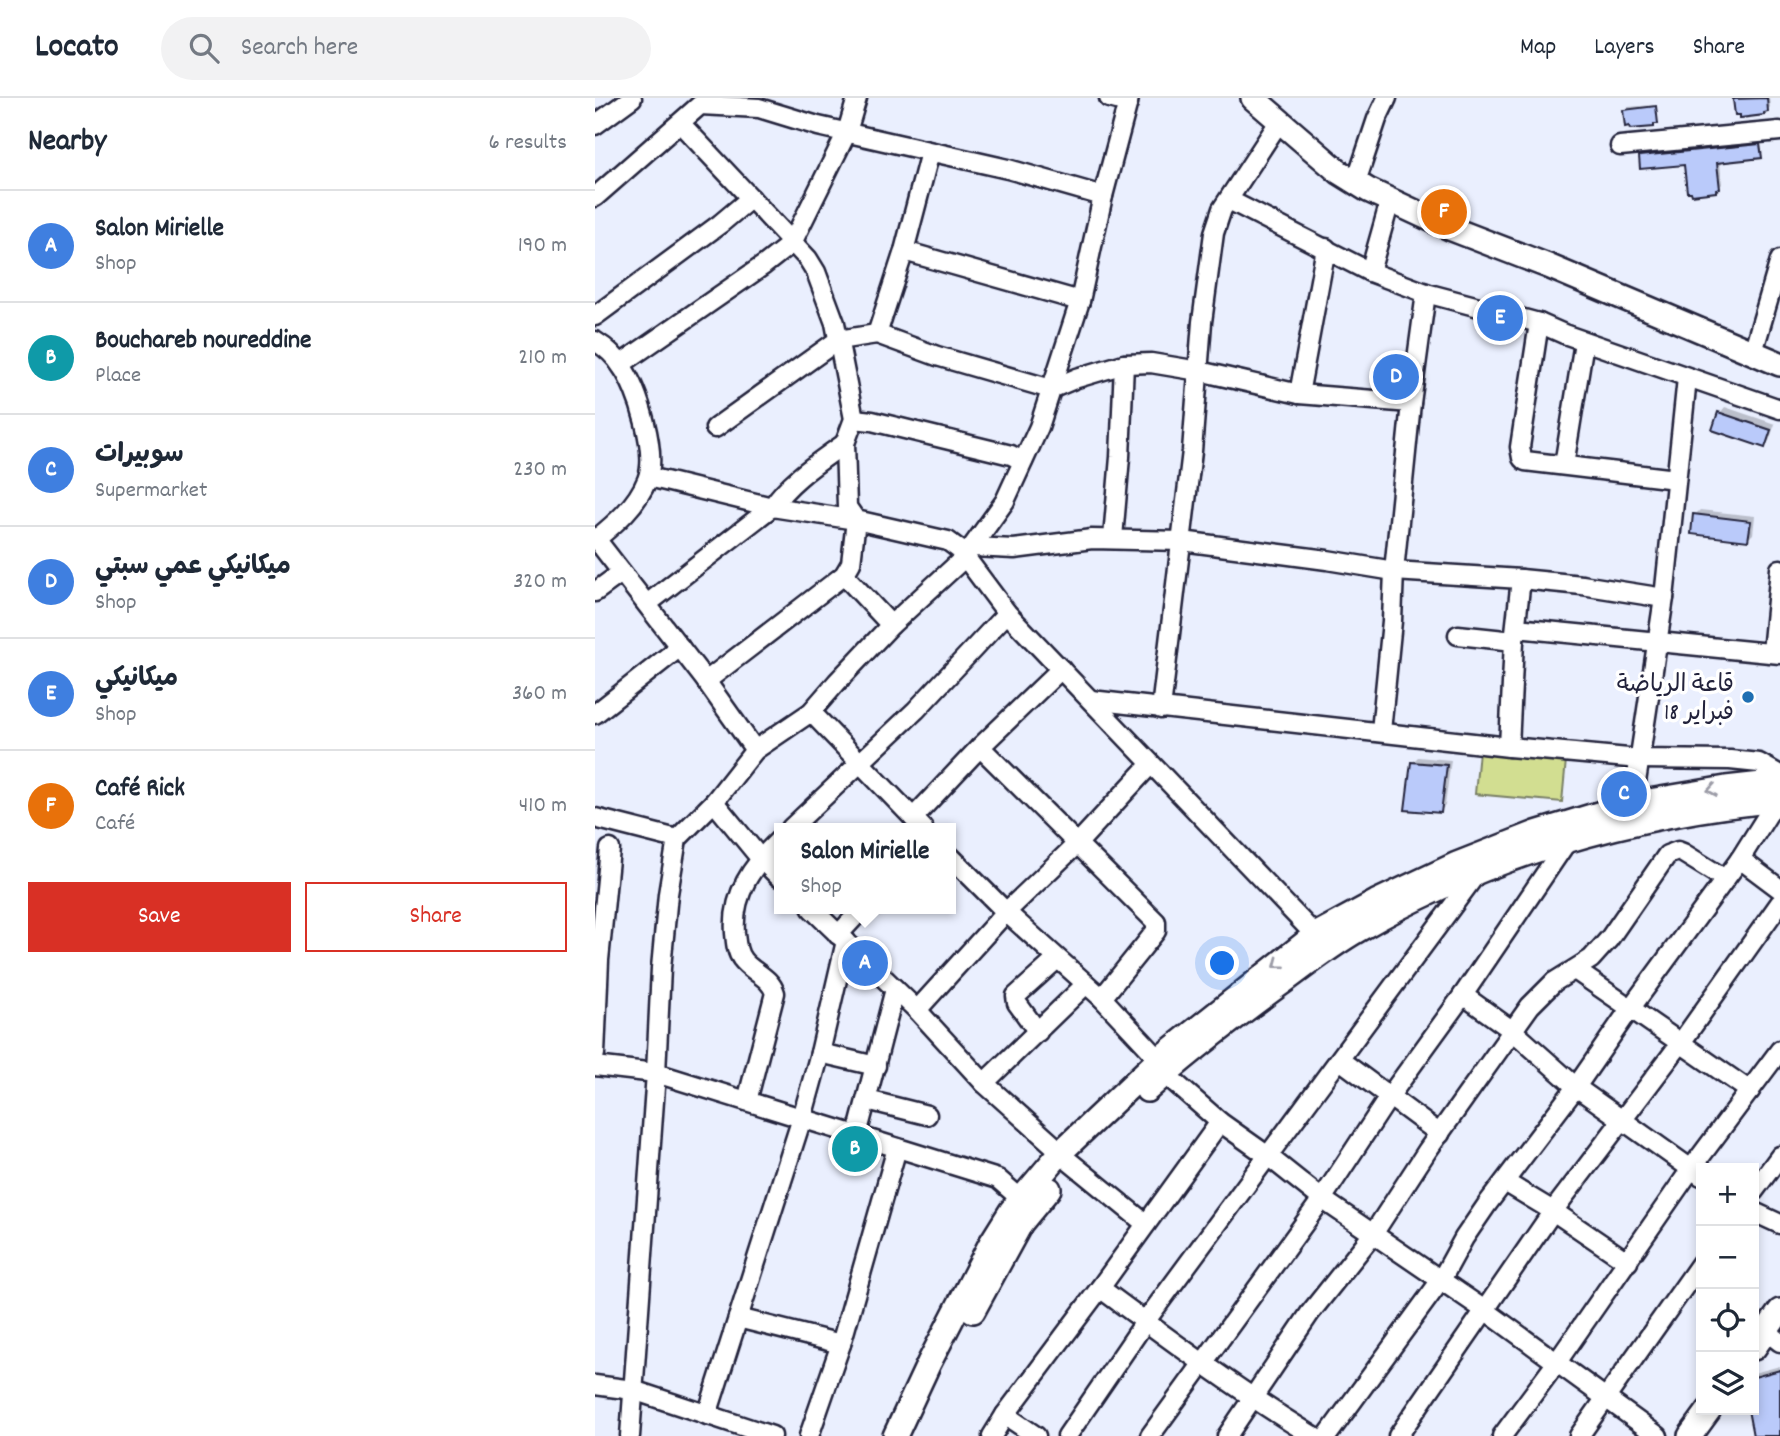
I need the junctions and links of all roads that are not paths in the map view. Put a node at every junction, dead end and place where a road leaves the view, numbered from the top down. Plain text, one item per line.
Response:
1 (632, 98) edge
2 (857, 98) edge
3 (1109, 98) edge
4 (1253, 98) edge
5 (1387, 98) edge
6 (1128, 100) edge
7 (700, 102) edge
8 (760, 103) edge
9 (1279, 122) junction
10 (681, 124) junction
11 (595, 125) edge
12 (1780, 131) edge
13 (847, 132) junction
14 (1620, 146) dead end
15 (930, 152) junction
16 (1356, 182) junction
17 (1103, 196) junction
18 (595, 197) edge
19 (751, 198) junction
20 (1229, 200) junction
21 (1390, 201) junction
22 (792, 243) junction
23 (1326, 248) junction
24 (904, 251) junction
25 (1780, 260) edge
26 (1370, 272) junction
27 (1426, 293) junction
28 (1080, 301) junction
29 (595, 316) edge
30 (1539, 323) junction
31 (877, 334) junction
32 (838, 340) junction
33 (595, 341) edge
34 (1584, 342) junction
35 (1753, 352) junction
36 (621, 364) junction
37 (1124, 364) junction
38 (1780, 364) edge
39 (1199, 371) junction
40 (1687, 378) junction
41 (1051, 389) junction
42 (1299, 394) junction
43 (1411, 403) junction
44 (1780, 409) edge
45 (854, 419) junction
46 (715, 428) dead end
47 (845, 443) junction
48 (1023, 461) junction
49 (1564, 466) junction
50 (649, 477) junction
51 (1676, 479) junction
52 (772, 507) junction
53 (856, 520) junction
54 (1113, 538) junction
55 (595, 540) edge
56 (1182, 541) junction
57 (968, 552) junction
58 (1780, 569) edge
59 (1394, 571) junction
60 (621, 573) junction
61 (843, 575) junction
62 (1521, 579) junction
63 (595, 592) edge
64 (1664, 598) junction
65 (647, 604) junction
66 (1007, 613) junction
67 (891, 625) junction
68 (1458, 635) dead end
69 (1515, 635) junction
70 (1658, 641) junction
71 (680, 647) junction
72 (1776, 653) edge
73 (1061, 669) junction
74 (706, 681) junction
75 (1091, 700) junction
76 (1160, 709) junction
77 (811, 712) junction
78 (595, 714) edge
79 (1381, 731) junction
80 (980, 747) junction
81 (1509, 747) junction
82 (755, 750) junction
83 (1639, 759) junction
84 (860, 763) junction
85 (1151, 764) junction
86 (1780, 775) edge
87 (1779, 794) edge
88 (714, 802) junction
89 (1631, 814) junction
90 (602, 819) edge
91 (796, 823) edge
92 (918, 823) edge
93 (677, 839) junction
94 (1567, 840) junction
95 (1077, 844) junction
96 (774, 845) edge
97 (602, 854) edge
98 (760, 858) junction
99 (1740, 859) junction
100 (956, 862) edge
101 (774, 872) edge
102 (1477, 873) junction
103 (1725, 880) junction
104 (1780, 889) edge
105 (1780, 903) edge
106 (1006, 912) junction
107 (817, 914) edge
108 (859, 914) edge
109 (1315, 935) junction
110 (842, 938) junction
111 (1058, 959) junction
112 (597, 961) edge
113 (1575, 970) junction
114 (1086, 984) junction
115 (895, 989) junction
116 (1463, 995) junction
117 (1102, 998) junction
118 (1630, 1009) junction
119 (917, 1010) junction
120 (1513, 1031) junction
121 (1038, 1032) junction
122 (1680, 1044) junction
123 (595, 1046) edge
124 (1780, 1050) edge
125 (820, 1053) junction
126 (595, 1054) edge
127 (1340, 1060) junction
128 (595, 1066) edge
129 (876, 1066) junction
130 (1159, 1066) junction
131 (656, 1073) junction
132 (984, 1083) junction
133 (1576, 1087) junction
134 (1750, 1091) junction
135 (1389, 1097) junction
136 (867, 1100) junction
137 (747, 1101) junction
138 (927, 1115) dead end
139 (802, 1118) junction
140 (1621, 1119) junction
141 (1220, 1122) junction
142 (1440, 1134) junction
143 (857, 1135) junction
144 (897, 1148) junction
145 (1268, 1156) junction
146 (1780, 1156) edge
147 (1066, 1157) junction
148 (1702, 1163) edge
149 (1696, 1172) edge
150 (1505, 1182) junction
151 (1759, 1184) edge
152 (1021, 1199) junction
153 (1322, 1199) junction
154 (1553, 1211) junction
155 (1759, 1214) edge
156 (1146, 1224) junction
157 (1780, 1224) edge
158 (1373, 1234) junction
159 (1628, 1262) junction
160 (1696, 1270) edge
161 (1441, 1280) junction
162 (1100, 1288) junction
163 (1486, 1311) junction
164 (1780, 1311) edge
165 (738, 1318) junction
166 (1145, 1322) junction
167 (1767, 1340) edge
168 (841, 1344) junction
169 (1557, 1362) junction
170 (1202, 1364) junction
171 (595, 1385) edge
172 (633, 1390) junction
173 (1607, 1397) junction
174 (1251, 1398) junction
175 (707, 1415) junction
176 (1005, 1415) junction
177 (1705, 1415) edge
178 (765, 1435) edge
179 (630, 1436) edge
180 (809, 1436) edge
181 (895, 1436) edge
182 (911, 1436) edge
183 (992, 1436) edge
184 (1036, 1436) edge
185 (1067, 1436) edge
186 (1150, 1436) edge
187 (1227, 1436) edge
188 (1313, 1436) edge
189 (1327, 1436) edge
190 (1398, 1436) edge
191 (1502, 1436) edge
192 (1579, 1436) edge
193 (1658, 1436) edge
194 (1690, 1436) edge

1 - 11 street
2 - 13 street
3 - 6 street
4 - 9 main road
5 - 16 street
6 - 17 street
7 - 8 street
7 - 10 street
8 - 13 street
9 - 16 main road
9 - 20 street
10 - 18 street
10 - 19 street
12 - 14 street
13 - 15 street
13 - 22 street
15 - 17 street
15 - 24 street
16 - 21 main road
17 - 28 street
19 - 22 street
19 - 29 street
20 - 23 street
20 - 39 street
21 - 26 street
21 - 35 main road
22 - 32 street
22 - 36 street
23 - 26 street
23 - 42 street
24 - 28 street
24 - 31 street
25 - 35 street
26 - 27 street
27 - 30 street
27 - 43 street
28 - 41 street
30 - 34 street
30 - 49 street
31 - 32 street
31 - 41 street
32 - 45 street
32 - 46 street
33 - 36 street
34 - 40 street
34 - 49 street
35 - 38 main road
36 - 50 street
37 - 39 street
37 - 41 street
37 - 54 street
39 - 42 street
39 - 56 street
40 - 44 street
40 - 51 street
41 - 48 street
42 - 43 street
43 - 59 street
45 - 47 street
45 - 48 street
47 - 52 street
47 - 53 street
48 - 57 street
49 - 51 street
50 - 52 street
50 - 55 street
51 - 64 street
52 - 53 street
52 - 65 street
53 - 57 street
53 - 61 street
54 - 56 street
54 - 57 street
55 - 60 street
56 - 59 street
56 - 76 street
57 - 66 street
57 - 67 street
58 - 72 street
59 - 62 street
59 - 79 street
60 - 63 street
60 - 65 street
61 - 67 street
61 - 74 street
62 - 64 street
62 - 69 street
64 - 70 street
65 - 71 street
66 - 73 street
66 - 84 street
67 - 77 street
68 - 69 street
69 - 70 street
69 - 81 street
70 - 72 street
70 - 83 street
71 - 74 street
71 - 78 street
73 - 75 street
73 - 80 street
74 - 82 street
75 - 76 street
75 - 85 street
76 - 79 street
77 - 82 street
77 - 84 street
79 - 81 street
80 - 92 street
80 - 95 street
81 - 83 street
82 - 88 street
83 - 86 street
83 - 89 street
84 - 91 street
84 - 92 street
85 - 95 street
85 - 109 street
87 - 89 main road
87 - 99 street
88 - 93 street
88 - 98 street
89 - 94 main road
89 - 109 main road
90 - 93 street
90 - 97 street
93 - 131 street
94 - 102 main road
94 - 116 street
95 - 106 street
95 - 117 street
96 - 98 street
97 - 112 street
98 - 101 street
98 - 137 street
99 - 103 street
99 - 104 street
100 - 106 street
102 - 127 street
102 - 130 main road
103 - 113 street
103 - 118 street
105 - 122 street
106 - 111 street
106 - 119 street
107 - 110 street
108 - 110 street
109 -> 130 main road
110 - 115 street
110 - 125 street
111 - 114 street
111 - 121 street
112 - 123 street
113 - 118 street
113 - 120 street
114 - 117 street
114 - 121 street
115 - 119 street
115 - 129 street
116 - 120 street
116 - 135 street
117 - 130 street
118 - 122 street
118 - 133 street
119 - 132 street
120 - 133 street
120 - 142 street
121 - 132 street
122 - 134 street
122 - 140 street
123 - 126 street
124 - 134 street
125 - 129 street
125 - 139 street
127 - 135 street
127 - 145 street
128 - 131 street
129 - 136 street
130 - 141 street
130 - 147 main road
131 - 137 street
131 - 172 street
132 - 147 street
133 - 140 street
133 - 150 street
134 - 148 street
135 - 142 street
135 - 153 street
136 - 138 street
136 - 143 street
137 - 139 street
139 - 143 street
139 - 165 street
140 - 149 street
140 - 154 street
141 - 145 street
141 - 156 street
142 - 158 street
143 - 144 street
144 - 152 street
144 - 168 street
145 - 153 street
145 - 166 street
146 - 151 street
147 - 152 main road
147 - 156 street
147 - 182 main road
149 - 159 street
150 - 154 street
150 - 161 street
152 - 181 main road
153 - 158 street
153 - 170 street
154 - 159 street
154 - 163 street
155 - 157 street
156 - 162 street
158 - 161 street
158 - 174 street
159 - 169 street
160 - 173 street
161 - 163 street
161 - 189 street
162 - 166 street
162 - 176 street
163 - 169 street
163 - 190 street
164 - 167 main road
165 - 168 street
165 - 175 street
166 - 170 street
166 - 185 street
168 - 180 street
169 - 173 street
169 - 191 street
170 - 174 street
170 - 186 street
171 - 172 street
172 - 175 street
172 - 179 street
173 - 192 street
173 - 193 street
174 - 187 street
174 - 188 street
175 - 178 street
176 - 183 street
176 - 184 street
177 - 194 main road

